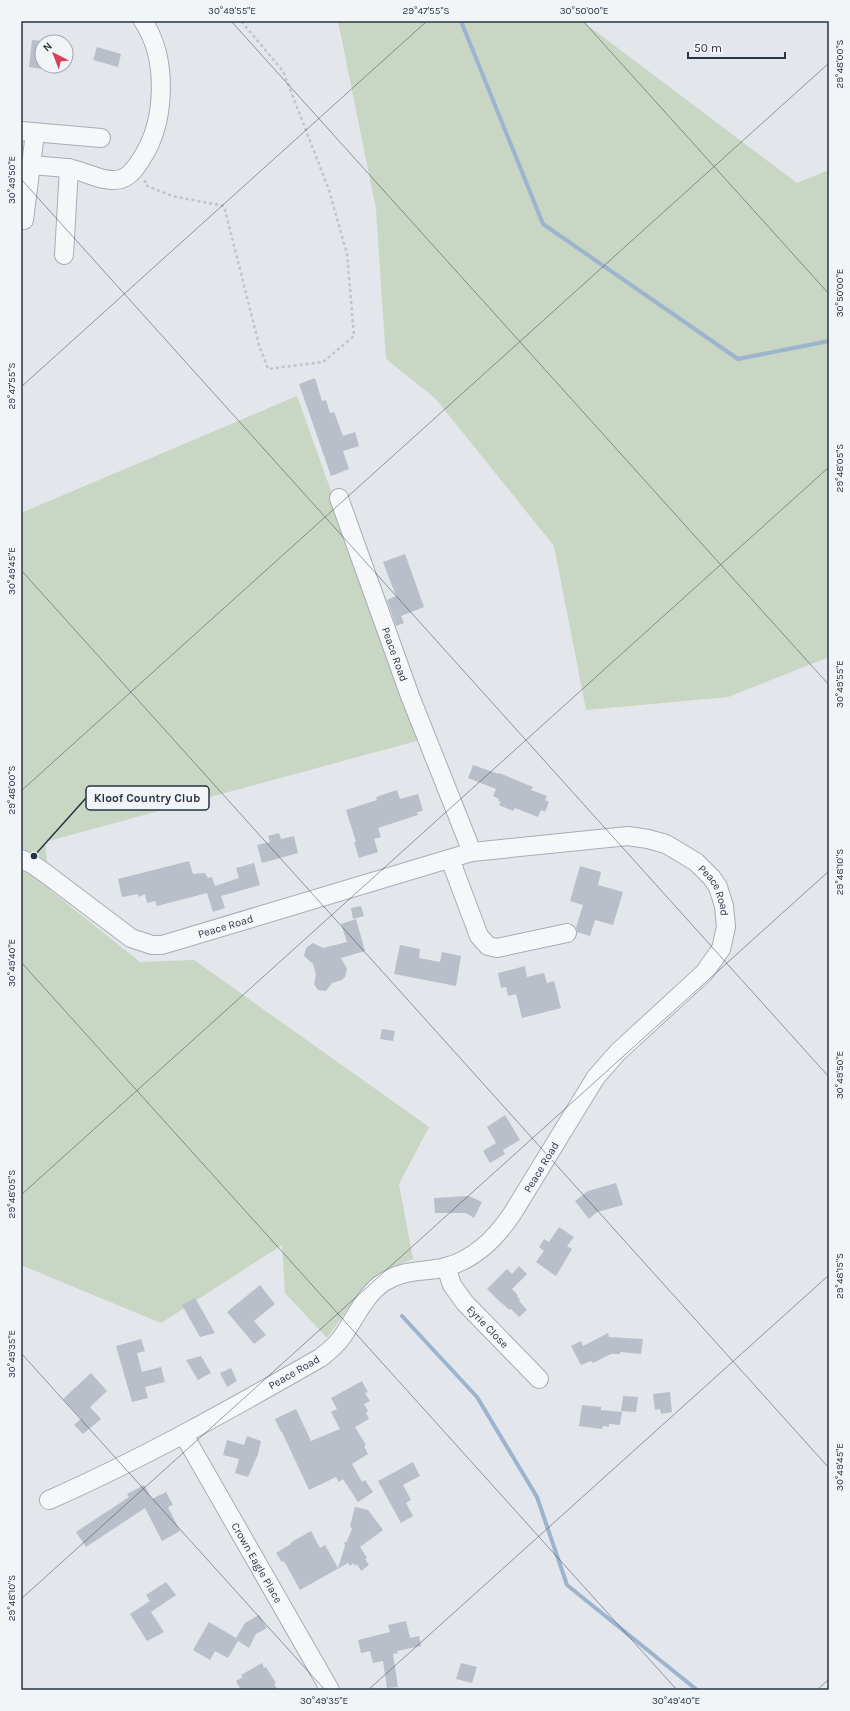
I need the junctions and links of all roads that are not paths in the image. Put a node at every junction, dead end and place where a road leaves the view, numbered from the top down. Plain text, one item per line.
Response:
1 (143, 21) edge
2 (28, 132) edge
3 (101, 138) dead end
4 (31, 166) junction
5 (69, 168) junction
6 (24, 220) dead end
7 (64, 254) dead end
8 (339, 498) dead end
9 (472, 852) junction
10 (21, 859) edge
11 (450, 859) junction
12 (567, 933) dead end
13 (446, 1267) junction
14 (539, 1379) dead end
15 (184, 1435) junction
16 (49, 1500) dead end
17 (330, 1690) edge

1 - 5 street
2 - 3 street
2 - 4 street
4 - 5 street
4 - 6 street
5 - 7 street
8 - 9 street, Peace Road
9 - 11 street, Peace Road
9 - 13 street, Peace Road
10 - 11 street, Peace Road
11 - 12 street
13 - 14 street, Eyrie Close
13 - 15 street, Peace Road
15 - 16 street, Peace Road
15 - 17 street, Crown Eagle Place

